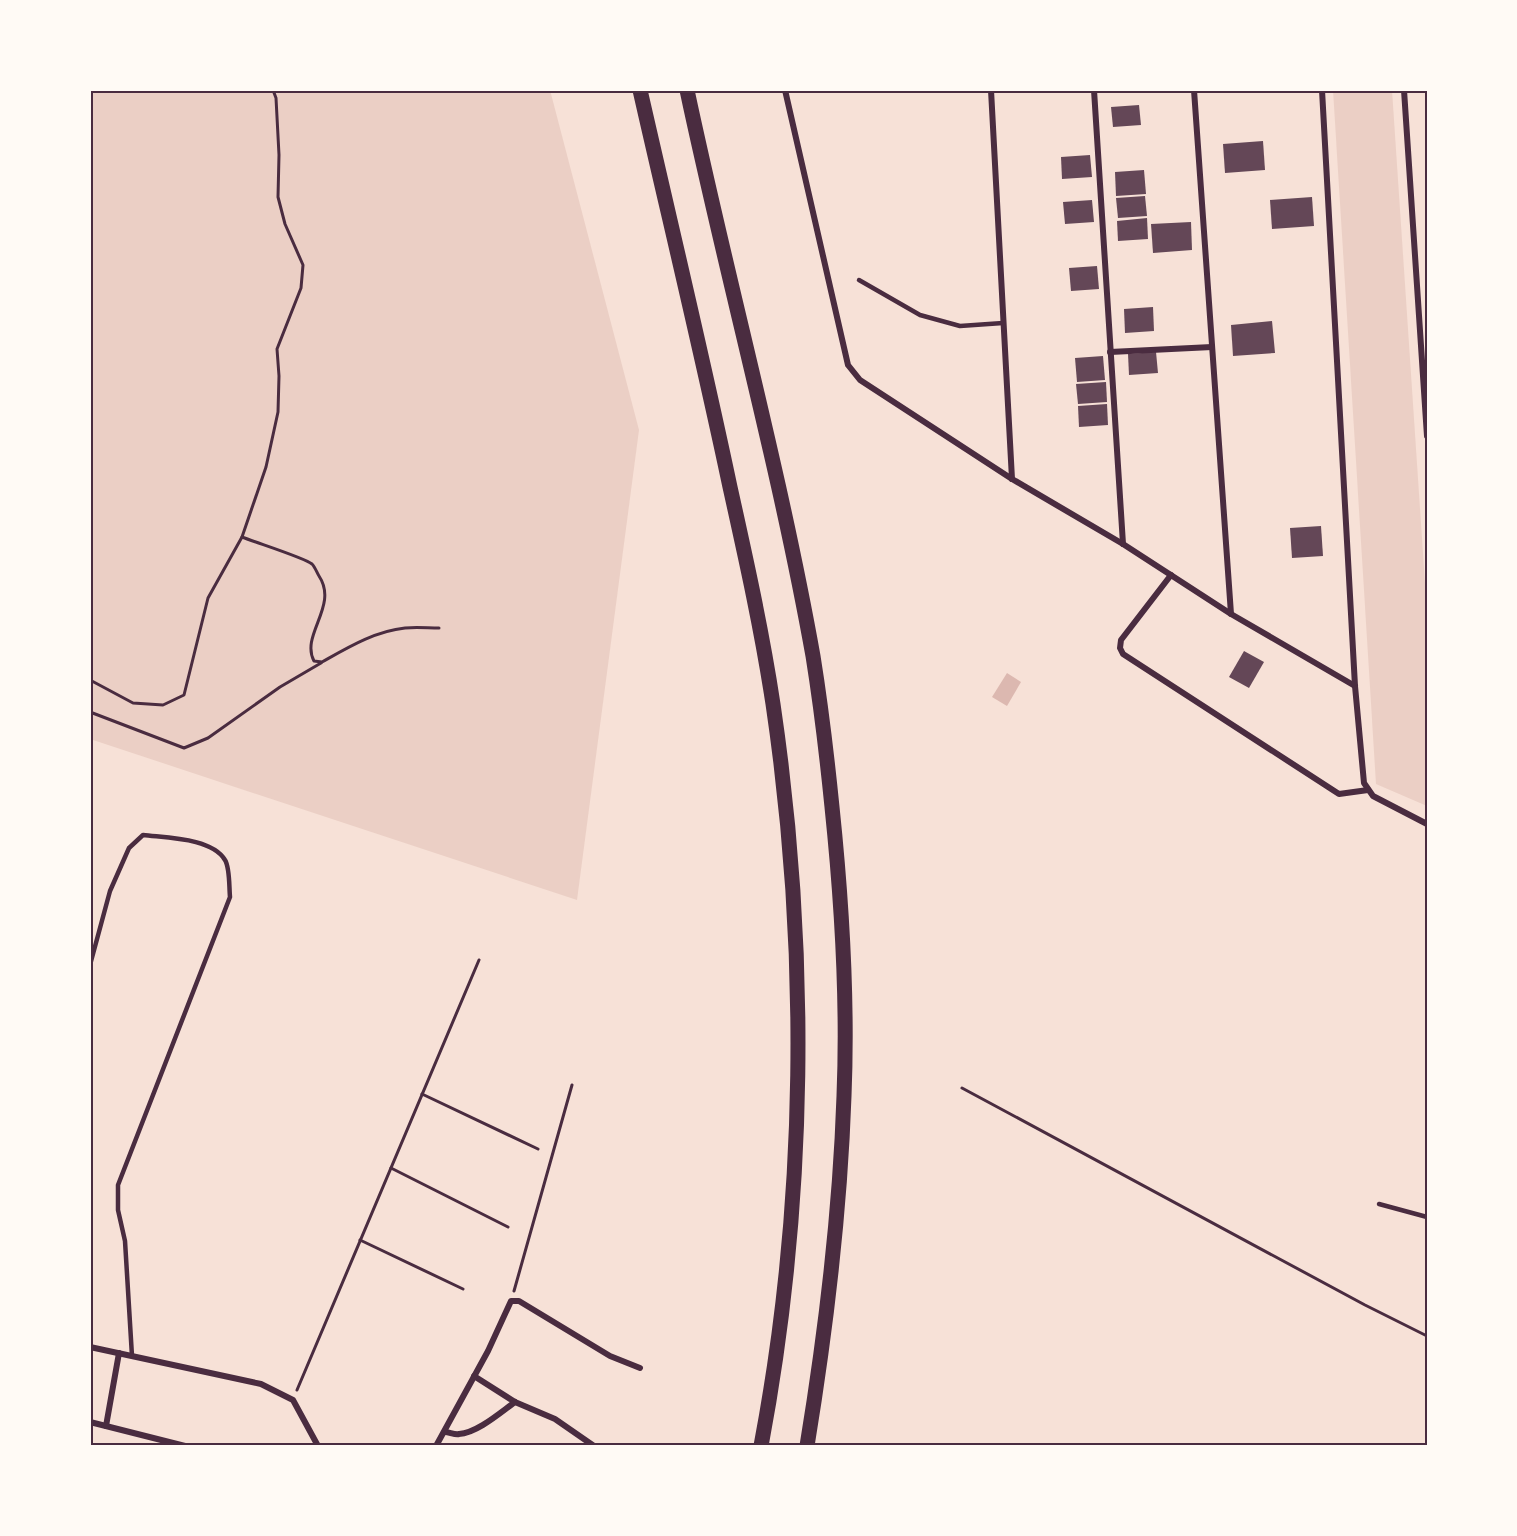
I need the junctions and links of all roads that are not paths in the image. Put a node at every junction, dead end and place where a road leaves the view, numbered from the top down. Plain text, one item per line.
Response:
1 (640, 90) edge
2 (687, 90) edge
3 (784, 90) edge
4 (991, 90) edge
5 (1094, 90) edge
6 (1194, 90) edge
7 (1322, 90) edge
8 (1404, 90) edge
9 (859, 280) dead end
10 (1003, 323) junction
11 (1212, 346) junction
12 (1110, 352) junction
13 (1427, 436) edge
14 (1011, 479) junction
15 (1123, 544) junction
16 (1171, 575) junction
17 (1231, 615) junction
18 (1355, 686) junction
19 (1368, 790) junction
20 (1427, 824) edge
21 (90, 965) edge
22 (1379, 1204) dead end
23 (1427, 1217) edge
24 (90, 1347) edge
25 (118, 1353) junction
26 (132, 1356) junction
27 (640, 1368) dead end
28 (474, 1376) junction
29 (515, 1402) junction
30 (90, 1422) edge
31 (106, 1426) junction
32 (444, 1432) junction
33 (185, 1446) edge
34 (318, 1446) edge
35 (436, 1446) edge
36 (594, 1446) edge
37 (761, 1446) edge
38 (807, 1446) edge

1 - 37 highway
2 - 38 highway
3 - 14 street
4 - 10 street
5 - 12 street
6 - 11 street
7 - 18 street
8 - 13 street
9 - 10 lane
10 - 14 street
11 - 12 street
11 - 17 street
12 - 15 street
14 - 15 street
15 - 16 street
16 - 17 street
16 - 19 street
17 - 18 street
18 - 19 street
19 - 20 street
21 - 26 lane
22 - 23 lane
24 - 25 street
25 - 26 street
25 - 31 street
26 - 34 street
27 - 28 street
28 - 29 street
28 - 32 street
29 - 32 street
29 - 36 street
30 - 31 street
31 - 33 street
32 - 35 street

